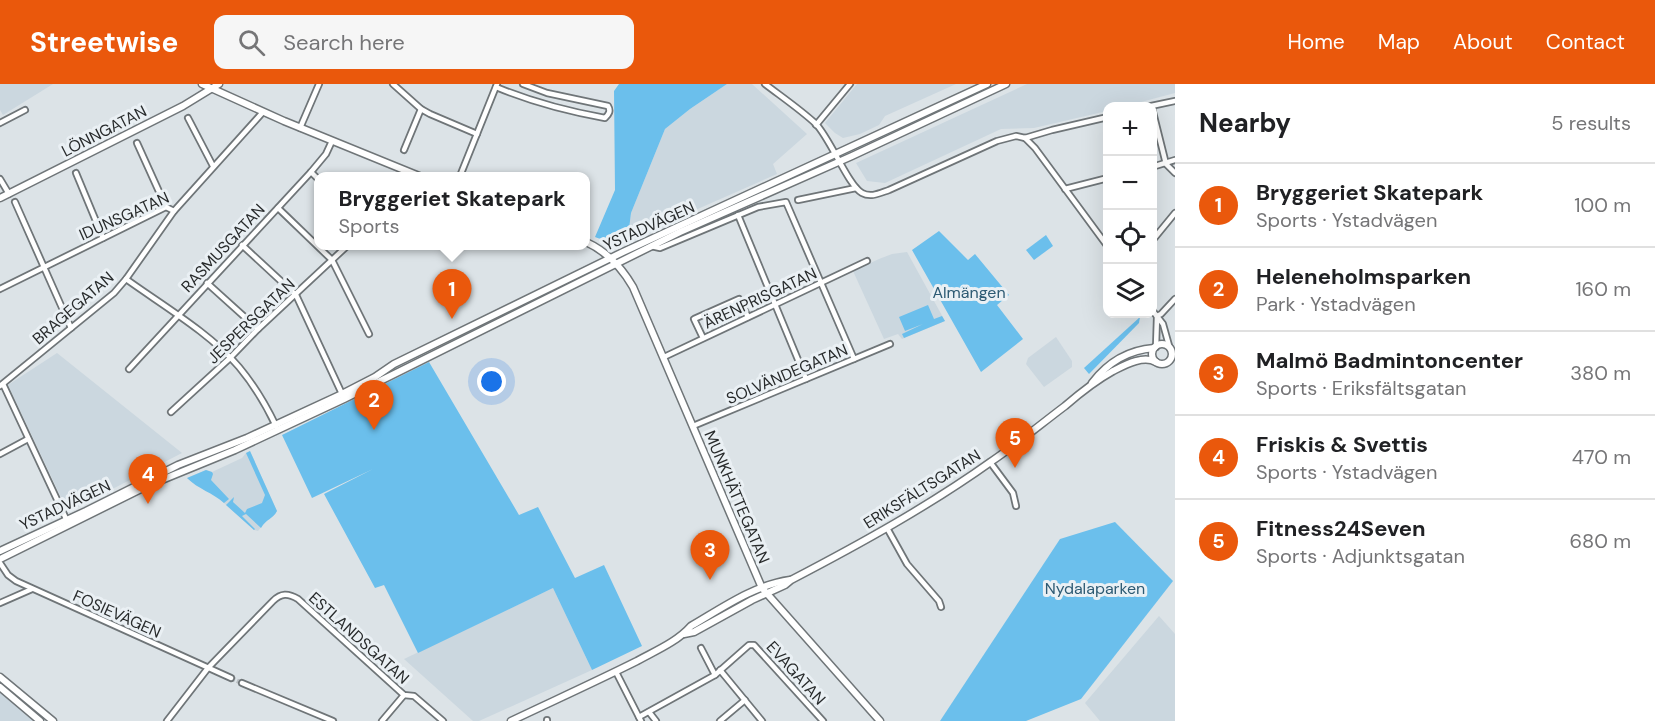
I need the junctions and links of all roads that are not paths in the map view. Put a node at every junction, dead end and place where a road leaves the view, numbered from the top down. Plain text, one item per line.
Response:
1 (202, 84) edge
2 (219, 84) edge
3 (319, 84) edge
4 (393, 84) edge
5 (523, 84) edge
6 (765, 84) edge
7 (850, 84) edge
8 (987, 84) edge
9 (1006, 84) edge
10 (496, 85) edge
11 (211, 88) junction
12 (1175, 101) edge
13 (1157, 106) edge
14 (422, 109) junction
15 (25, 110) dead end
16 (263, 112) junction
17 (188, 118) dead end
18 (1103, 118) edge
19 (0, 123) edge
20 (816, 125) junction
21 (1157, 127) edge
22 (300, 128) junction
23 (477, 134) junction
24 (1025, 138) junction
25 (332, 141) junction
26 (137, 143) dead end
27 (404, 150) dead end
28 (836, 154) junction
29 (1175, 160) edge
30 (840, 161) junction
31 (1166, 164) junction
32 (213, 166) junction
33 (1157, 166) edge
34 (311, 172) junction
35 (406, 172) edge
36 (462, 172) edge
37 (76, 173) dead end
38 (1175, 173) edge
39 (314, 175) edge
40 (0, 179) edge
41 (1103, 179) edge
42 (856, 188) junction
43 (1065, 189) junction
44 (9, 194) junction
45 (0, 198) edge
46 (798, 200) dead end
47 (15, 202) dead end
48 (166, 207) junction
49 (278, 208) junction
50 (174, 211) junction
51 (1175, 213) edge
52 (738, 215) junction
53 (1157, 235) edge
54 (104, 238) junction
55 (1103, 241) edge
56 (314, 243) edge
57 (590, 244) edge
58 (242, 245) junction
59 (651, 246) junction
60 (322, 250) edge
61 (343, 250) edge
62 (332, 260) junction
63 (613, 261) junction
64 (867, 261) dead end
65 (43, 268) junction
66 (126, 279) junction
67 (821, 282) junction
68 (207, 283) junction
69 (0, 289) edge
70 (296, 295) junction
71 (1175, 299) edge
72 (775, 304) junction
73 (177, 315) junction
74 (1157, 316) joint
75 (748, 317) junction
76 (1157, 318) edge
77 (71, 328) junction
78 (258, 329) junction
79 (369, 334) dead end
80 (703, 338) junction
81 (890, 344) dead end
82 (1155, 347) junction
83 (1172, 350) edge
84 (664, 357) junction
85 (230, 358) junction
86 (854, 359) junction
87 (1156, 362) junction
88 (1167, 363) junction
89 (1175, 363) edge
90 (129, 369) dead end
91 (806, 379) junction
92 (1, 385) edge
93 (1088, 387) junction
94 (343, 396) junction
95 (171, 412) dead end
96 (693, 426) junction
97 (277, 427) junction
98 (28, 439) junction
99 (0, 454) edge
100 (990, 462) junction
101 (1016, 506) dead end
102 (67, 522) junction
103 (887, 528) junction
104 (0, 551) edge
105 (0, 561) edge
106 (791, 580) junction
107 (762, 588) junction
108 (32, 589) junction
109 (766, 594) junction
110 (0, 603) edge
111 (941, 607) dead end
112 (684, 634) junction
113 (701, 648) dead end
114 (208, 668) junction
115 (720, 670) junction
116 (616, 672) junction
117 (715, 675) junction
118 (0, 677) edge
119 (231, 678) tunnel mouth
120 (242, 683) tunnel mouth
121 (0, 687) edge
122 (404, 695) junction
123 (745, 700) junction
124 (648, 712) junction
125 (640, 719) edge
126 (40, 721) edge
127 (52, 721) edge
128 (166, 721) edge
129 (333, 721) edge
130 (382, 721) edge
131 (443, 721) edge
132 (511, 721) edge
133 (656, 721) edge
134 (720, 721) edge
135 (762, 721) edge
136 (823, 721) edge
137 (880, 721) edge

1 - 11 main road
2 - 11 main road, LÖNNGATAN
3 - 22 street
4 - 14 street
5 - 10 street
6 - 20 street
7 - 20 street
8 - 28 main road, YSTADVÄGEN
9 - 30 main road, YSTADVÄGEN
10 - 23 street
11 - 16 main road
11 - 44 main road, LÖNNGATAN
12 - 13 street
14 - 23 street
14 - 27 street
15 - 19 street
16 - 22 main road
16 - 32 street, IDUNSGATAN
17 - 32 street
18 - 24 street
20 - 28 street
21 - 31 street
22 - 25 main road
23 - 36 street
24 - 42 street
24 - 43 street
25 - 34 street, RASMUSGATAN
25 - 35 main road
26 - 48 street
28 - 30 street
28 - 63 main road, YSTADVÄGEN
29 - 31 street
30 - 42 street
30 - 59 main road, YSTADVÄGEN
31 - 33 street
31 - 38 street
32 - 50 street, IDUNSGATAN
34 - 39 street
34 - 49 street, RASMUSGATAN
37 - 54 street
40 - 44 street
41 - 43 street
42 - 46 street
43 - 55 street
44 - 45 main road, LÖNNGATAN
47 - 65 street
48 - 50 street, IDUNSGATAN
48 - 54 street, IDUNSGATAN
49 - 56 street
49 - 58 street, RASMUSGATAN
50 - 66 street, BRAGEGATAN
51 - 53 street
52 - 59 street, YSTADVÄGEN
52 - 67 street, YSTADVÄGEN
52 - 72 street
54 - 65 street, IDUNSGATAN
57 - 63 main road, MUNKHÄTTEGATAN
58 - 68 street, RASMUSGATAN
58 - 70 street
59 - 63 main road, YSTADVÄGEN
60 - 62 street
61 - 62 street, JESPERSGATAN
62 - 70 street, JESPERSGATAN
62 - 79 street
63 - 84 main road, MUNKHÄTTEGATAN
63 - 94 main road, YSTADVÄGEN
64 - 67 street, ÄRENPRISGATAN
65 - 69 street, IDUNSGATAN
65 - 77 street
66 - 73 street
66 - 77 street, BRAGEGATAN
67 - 72 street, ÄRENPRISGATAN
67 - 86 street
68 - 73 street, RASMUSGATAN
68 - 78 street
70 - 78 street, JESPERSGATAN
70 - 94 street
71 - 74 street
72 - 75 street, ÄRENPRISGATAN
72 - 91 street
73 - 85 street
73 - 90 street, RASMUSGATAN
74 - 83 street
75 - 80 street, ÄRENPRISGATAN
75 - 80 street
76 - 82 street
77 - 92 street, BRAGEGATAN
78 - 85 street, JESPERSGATAN
80 - 84 street, ÄRENPRISGATAN
81 - 86 street, SOLVÄNDEGATAN
82 - 83 main road
82 - 87 main road
82 - 93 main road, ERIKSFÄLTSGATAN
83 - 88 main road
84 - 96 main road, MUNKHÄTTEGATAN
85 - 95 street, JESPERSGATAN
85 - 97 street
86 - 91 street, SOLVÄNDEGATAN
87 - 88 main road
87 - 93 main road, ERIKSFÄLTSGATAN
88 - 89 main road
91 - 96 street, SOLVÄNDEGATAN
92 - 98 street
93 - 100 main road, ERIKSFÄLTSGATAN
94 - 97 main road, YSTADVÄGEN
96 - 107 main road, MUNKHÄTTEGATAN
97 - 102 main road, YSTADVÄGEN
98 - 99 street
98 - 102 street
100 - 101 street
100 - 103 main road, ERIKSFÄLTSGATAN
102 - 104 main road, YSTADVÄGEN
102 - 105 main road, YSTADVÄGEN
103 - 106 main road, ERIKSFÄLTSGATAN
103 - 111 street
105 - 108 street, FOSIEVÄGEN
106 - 107 main road, ERIKSFÄLTSGATAN
106 - 109 main road, ERIKSFÄLTSGATAN
107 - 109 main road, MUNKHÄTTEGATAN
107 - 112 main road, ERIKSFÄLTSGATAN
108 - 110 street
108 - 114 street, FOSIEVÄGEN
109 - 112 main road, ERIKSFÄLTSGATAN
109 - 137 main road, MUNKHÄTTEGATAN
112 - 116 main road, ERIKSFÄLTSGATAN
113 - 117 street
114 - 119 street, FOSIEVÄGEN
114 - 122 street, ESTLANDSGATAN
114 - 128 street
115 - 117 street
115 - 123 street
115 - 136 street, EVAGATAN
116 - 125 street
116 - 132 main road, ERIKSFÄLTSGATAN
117 - 124 street
118 - 127 main road
120 - 129 street
121 - 126 main road
122 - 130 street
122 - 131 street, ESTLANDSGATAN
123 - 134 street
123 - 135 street
124 - 125 street
124 - 133 street

